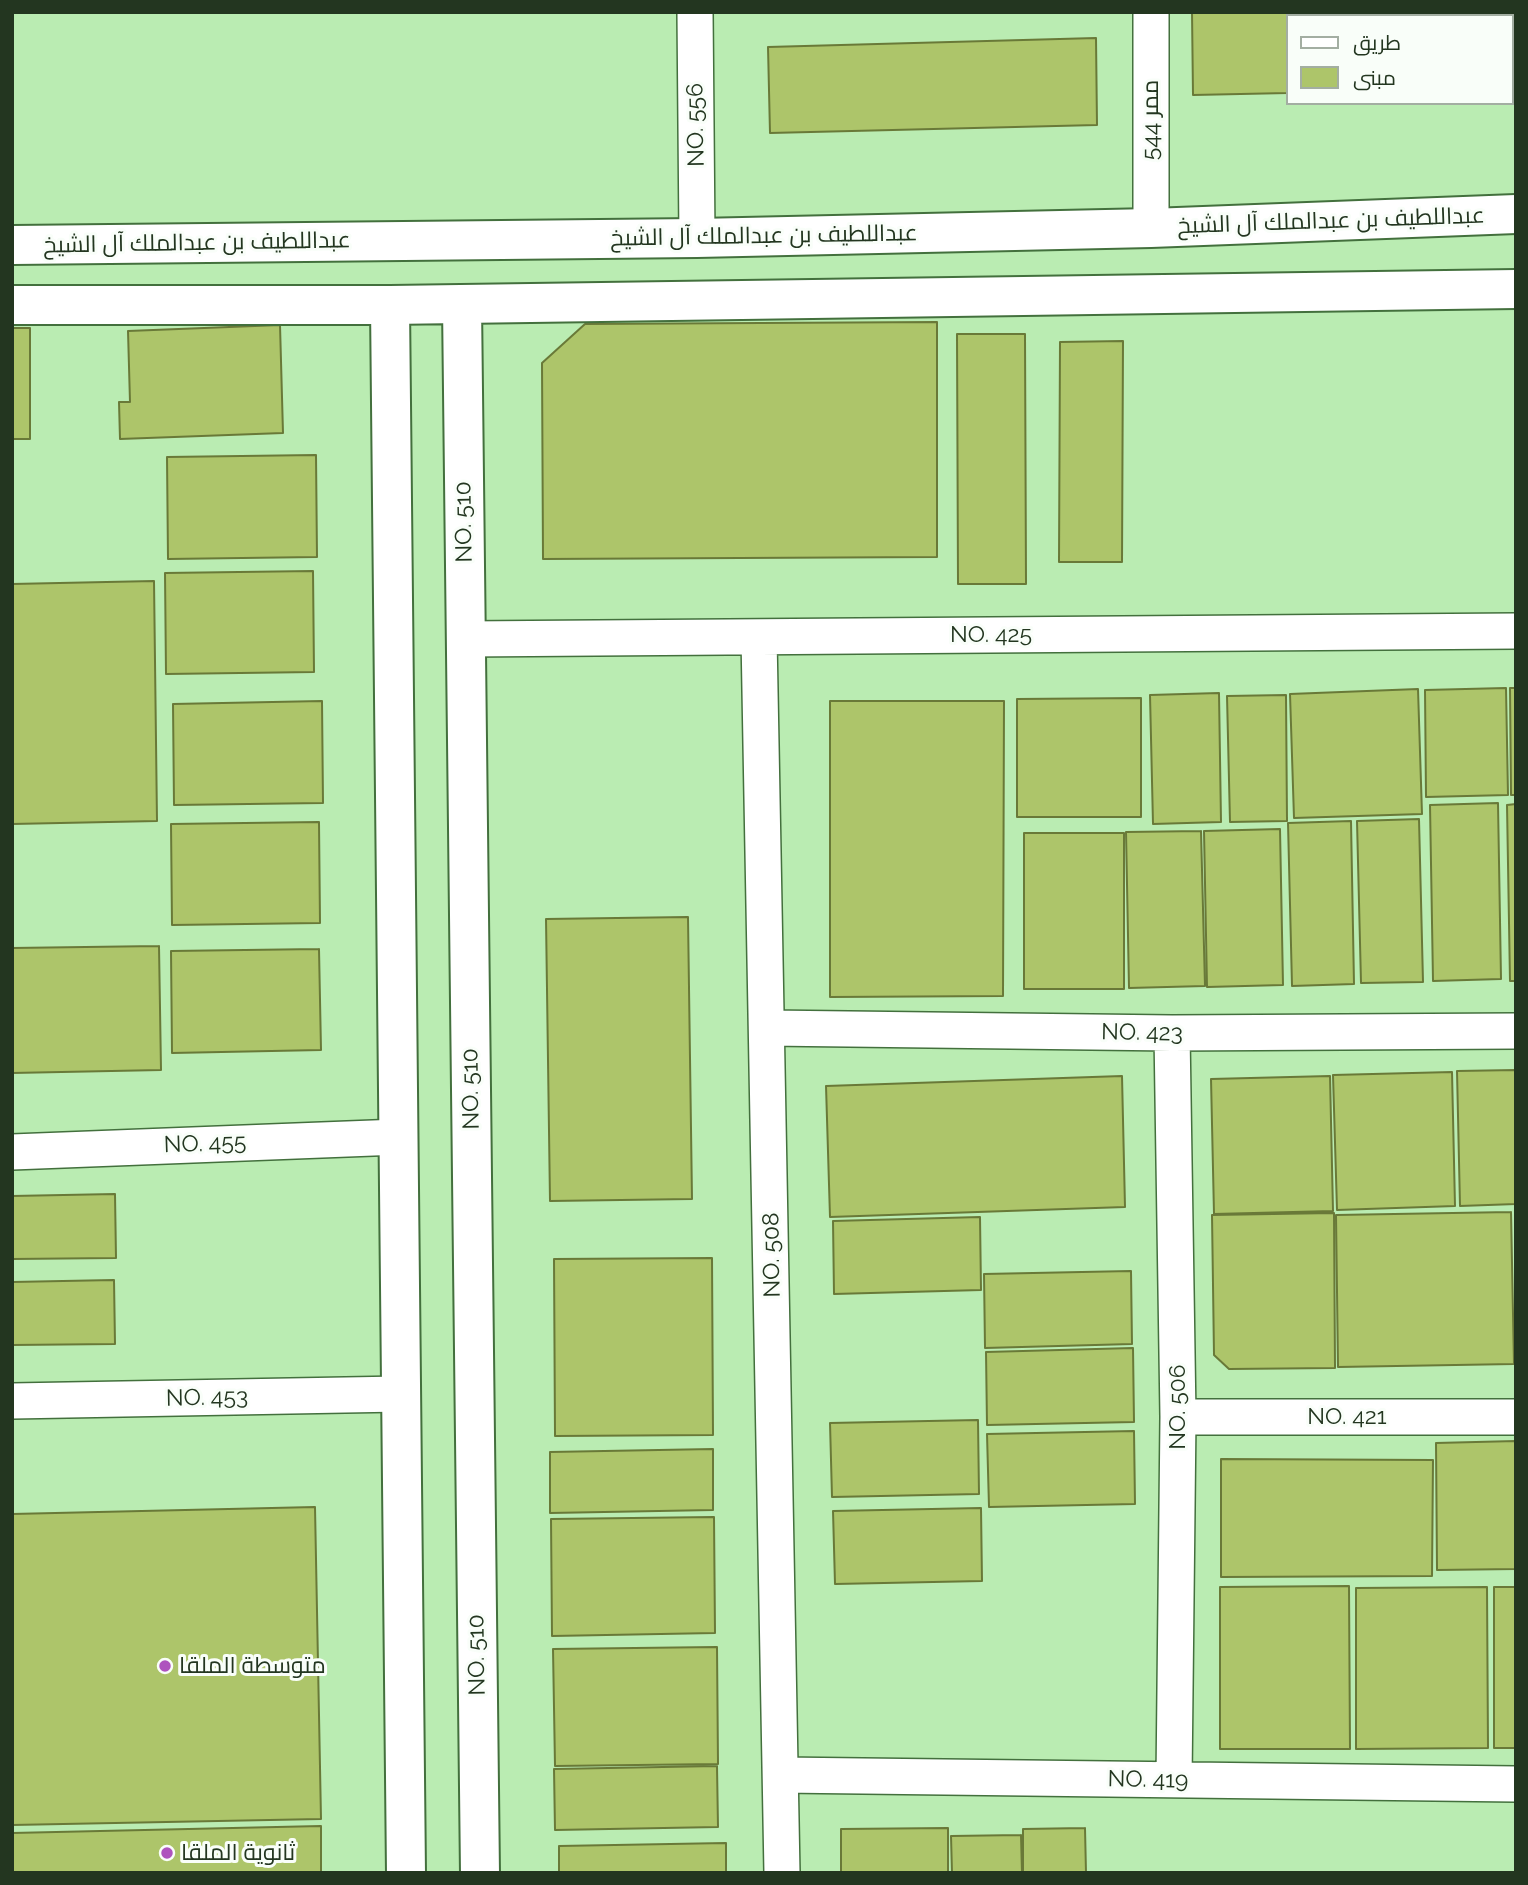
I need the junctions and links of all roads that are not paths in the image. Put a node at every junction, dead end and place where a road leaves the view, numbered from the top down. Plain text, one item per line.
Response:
1 (695, 12) edge
2 (1151, 12) edge
3 (1516, 214) edge
4 (1151, 228) junction
5 (697, 238) junction
6 (12, 245) edge
7 (1516, 289) edge
8 (462, 304) junction
9 (12, 305) edge
10 (390, 305) junction
11 (462, 368) junction
12 (390, 372) junction
13 (1516, 631) edge
14 (759, 637) junction
15 (466, 639) junction
16 (768, 1028) junction
17 (1516, 1031) edge
18 (1172, 1033) junction
19 (398, 1137) junction
20 (12, 1152) edge
21 (401, 1394) junction
22 (12, 1401) edge
23 (1178, 1417) junction
24 (1516, 1417) edge
25 (781, 1775) junction
26 (1174, 1780) junction
27 (1516, 1784) edge
28 (406, 1873) edge
29 (480, 1873) edge
30 (782, 1873) edge

1 - 5 street, NO. 556
2 - 4 street, ممر 544
3 - 4 street, عبداللطيف بن عبدالملك آل الشيخ
4 - 5 street, عبداللطيف بن عبدالملك آل الشيخ
5 - 6 street, عبداللطيف بن عبدالملك آل الشيخ
7 - 8 street
8 - 10 street
8 - 11 street, NO. 510
9 - 10 street
10 - 12 street
11 - 12 street
11 - 15 street, NO. 510
12 - 19 street
13 - 14 street, NO. 425
14 - 15 street, NO. 425
14 - 16 street, NO. 508
15 - 29 street, NO. 510
16 - 18 street, NO. 423
16 - 25 street, NO. 508
17 - 18 street, NO. 423
18 - 23 street, NO. 506
19 - 20 street, NO. 455
19 - 21 street
21 - 22 street, NO. 453
21 - 28 street
23 - 24 street, NO. 421
23 - 26 street, NO. 506
25 - 26 street, NO. 419
25 - 30 street, NO. 508
26 - 27 street, NO. 419

